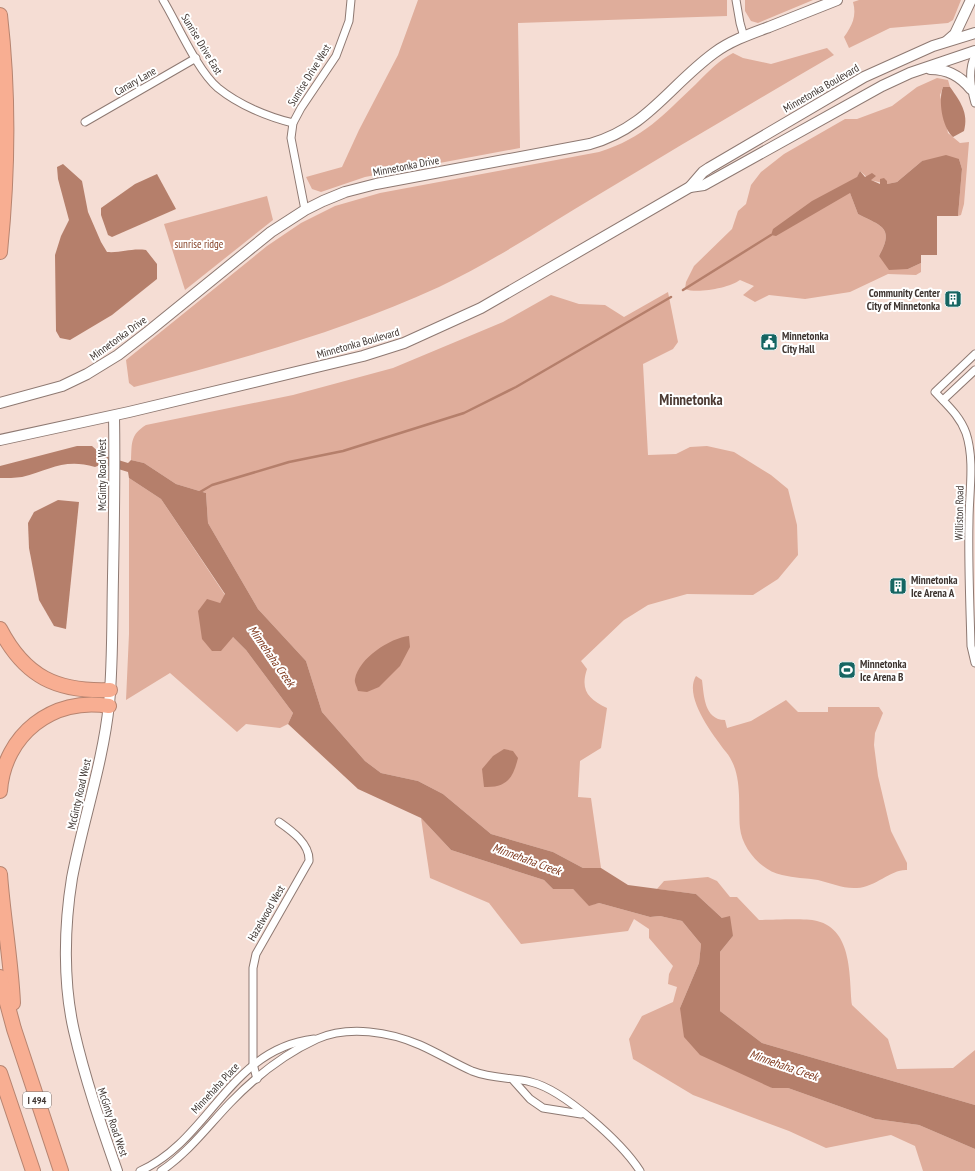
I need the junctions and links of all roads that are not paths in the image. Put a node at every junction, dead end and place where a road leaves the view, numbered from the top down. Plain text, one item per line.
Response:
1 (163, 0) edge
2 (351, 0) edge
3 (736, 0) edge
4 (837, 0) edge
5 (971, 0) edge
6 (0, 15) edge
7 (975, 33) edge
8 (744, 36) junction
9 (947, 42) junction
10 (975, 51) edge
11 (975, 56) edge
12 (196, 58) junction
13 (924, 68) junction
14 (971, 89) junction
15 (975, 103) edge
16 (85, 122) dead end
17 (293, 123) junction
18 (690, 187) junction
19 (305, 210) junction
20 (0, 252) edge
21 (975, 354) edge
22 (975, 370) edge
23 (943, 400) junction
24 (0, 404) edge
25 (114, 416) junction
26 (0, 440) edge
27 (972, 573) edge
28 (0, 629) edge
29 (975, 663) edge
30 (110, 690) junction
31 (109, 706) junction
32 (0, 792) edge
33 (279, 822) dead end
34 (0, 874) edge
35 (0, 977) edge
36 (14, 1029) junction
37 (318, 1039) junction
38 (252, 1064) junction
39 (0, 1073) edge
40 (257, 1079) junction
41 (513, 1080) junction
42 (584, 1114) junction
43 (33, 1171) edge
44 (61, 1171) edge
45 (117, 1171) edge
46 (140, 1171) edge
47 (161, 1171) edge
48 (640, 1171) edge

1 - 12 street, Sunrise Drive East
2 - 17 street, Sunrise Drive West
3 - 8 street
4 - 8 main road, Minnetonka Drive
5 - 9 main road
6 - 20 highway
7 - 9 main road, Minnetonka Boulevard
8 - 19 main road, Minnetonka Drive
9 - 18 main road, Minnetonka Boulevard
10 - 13 main road, Minnetonka Boulevard
11 - 14 street
12 - 16 street, Canary Lane
12 - 17 street, Sunrise Drive East
13 - 14 main road
13 - 18 main road, Minnetonka Boulevard
14 - 15 street
17 - 19 street, Sunrise Drive West
18 - 25 main road, Minnetonka Boulevard
19 - 24 main road, Minnetonka Drive
21 - 23 street, Williston Road
22 - 23 street
23 - 27 street, Williston Road
25 - 26 main road, Minnetonka Boulevard
25 - 30 main road, McGinty Road West
27 - 29 street, Williston Road
28 - 30 highway
30 - 31 main road, McGinty Road West
31 - 32 highway
31 - 45 main road, McGinty Road West
33 - 38 street, Hazelwood West
34 - 36 highway
35 - 36 highway, I 494
36 - 44 highway, I 494
37 - 38 street, Minnehaha Place
37 - 40 street, Minnehaha Place
37 - 41 street, Minnehaha Place
38 - 40 street, Hazelwood West
38 - 46 street, Minnehaha Place
39 - 43 highway, I 494
40 - 47 street, Minnehaha Place
41 - 42 street, Minnehaha Place
41 - 42 street
42 - 48 street, Minnehaha Place

